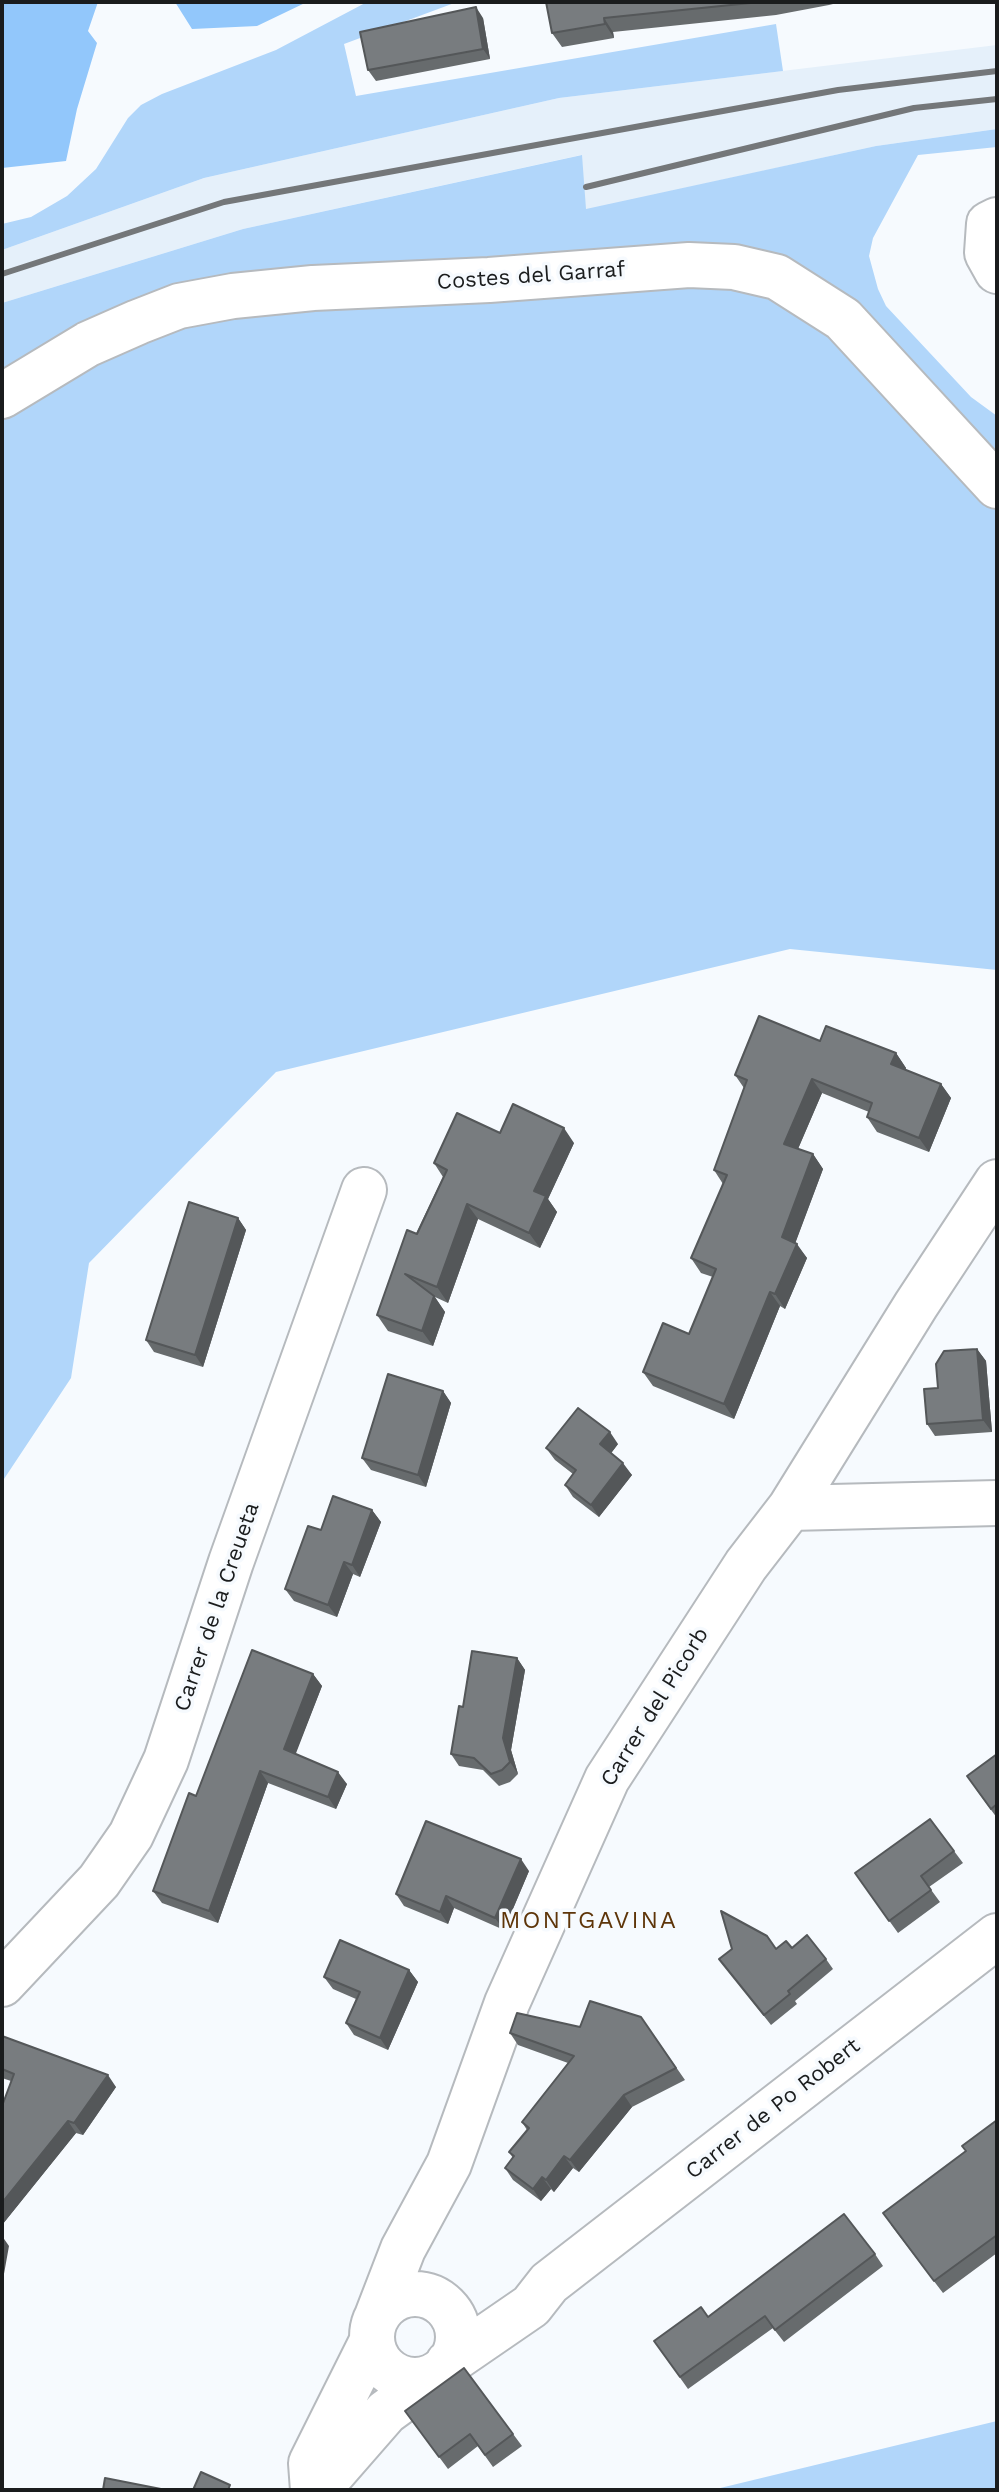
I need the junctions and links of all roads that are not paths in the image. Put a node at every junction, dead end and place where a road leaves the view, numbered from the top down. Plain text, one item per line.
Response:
1 (997, 220) edge
2 (997, 271) edge
3 (2, 396) edge
4 (997, 486) edge
5 (997, 1182) edge
6 (364, 1190) dead end
7 (997, 1503) edge
8 (790, 1508) junction
9 (997, 1936) edge
10 (2, 1984) edge
11 (549, 2283) junction
12 (451, 2315) junction
13 (374, 2330) junction
14 (444, 2368) junction
15 (316, 2490) edge

1 - 2 street
3 - 4 street, Costes del Garraf
5 - 8 street, Carrer del Picorb
6 - 10 street, Carrer de la Creueta
7 - 8 street
8 - 13 street, Carrer del Picorb
9 - 11 street, Carrer de Po Robert
11 - 12 street, Carrer de Po Robert
11 - 14 street, Carrer de Po Robert
12 - 13 street, Carrer del Picorb
12 - 14 street
13 - 14 street
13 - 15 street, Carrer del Picorb
14 - 15 street, Carrer del Picorb

